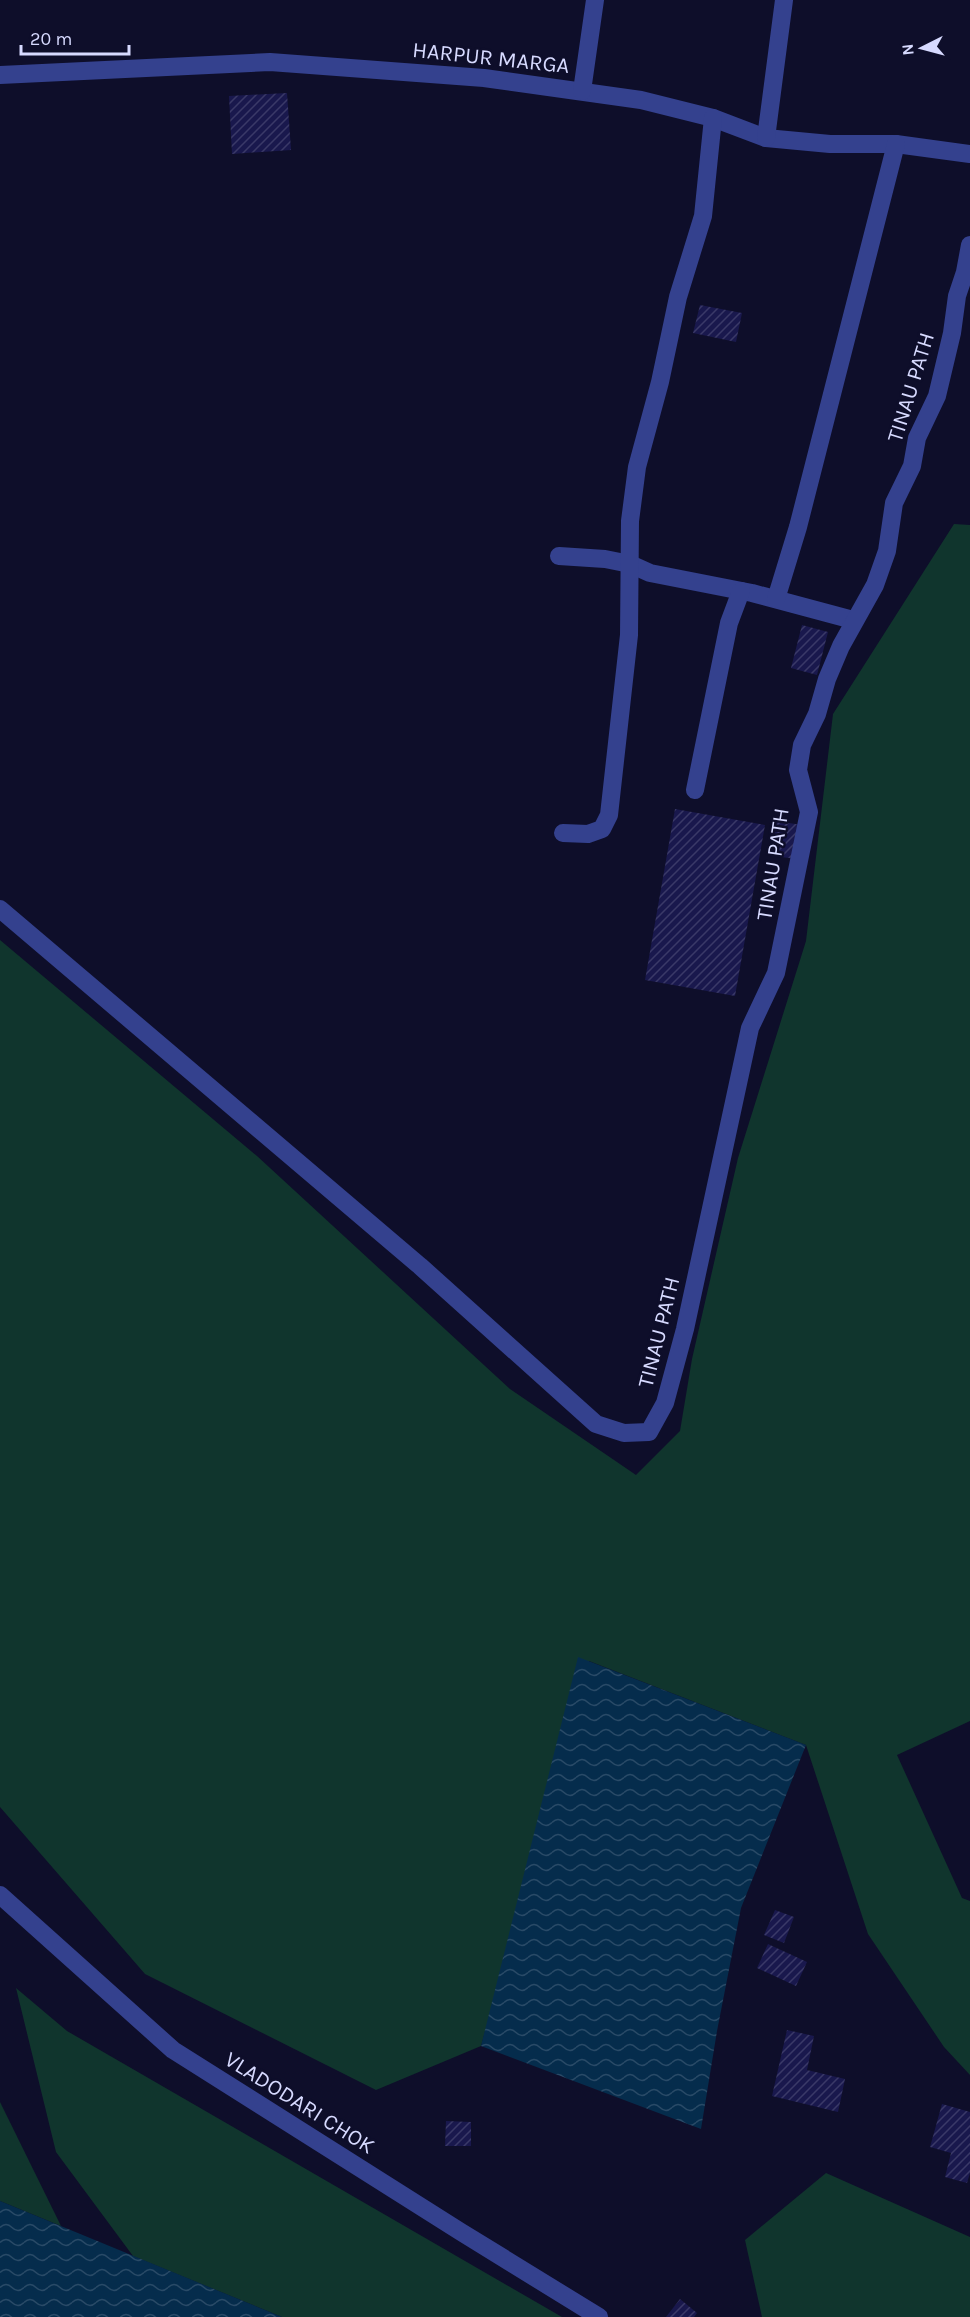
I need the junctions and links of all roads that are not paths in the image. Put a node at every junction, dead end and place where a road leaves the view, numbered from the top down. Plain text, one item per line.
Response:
1 (595, 0) edge
2 (784, 0) edge
3 (0, 75) edge
4 (582, 92) junction
5 (713, 118) junction
6 (766, 138) junction
7 (896, 144) junction
8 (970, 154) edge
9 (970, 245) edge
10 (559, 556) dead end
11 (630, 564) junction
12 (741, 591) junction
13 (776, 599) junction
14 (854, 620) junction
15 (695, 790) dead end
16 (563, 833) dead end
17 (0, 909) edge
18 (0, 1895) edge
19 (599, 2317) edge

1 - 4 street
2 - 6 street
3 - 4 street, HARPUR MARGA
4 - 5 street, HARPUR MARGA
5 - 6 street, HARPUR MARGA
5 - 11 street
6 - 7 street, HARPUR MARGA
7 - 8 street, HARPUR MARGA
7 - 13 street
9 - 14 street, TINAU PATH
10 - 11 street
11 - 12 street
11 - 16 street
12 - 13 street
12 - 15 street
13 - 14 street
14 - 17 street, TINAU PATH
18 - 19 street, VLADODARI CHOK

